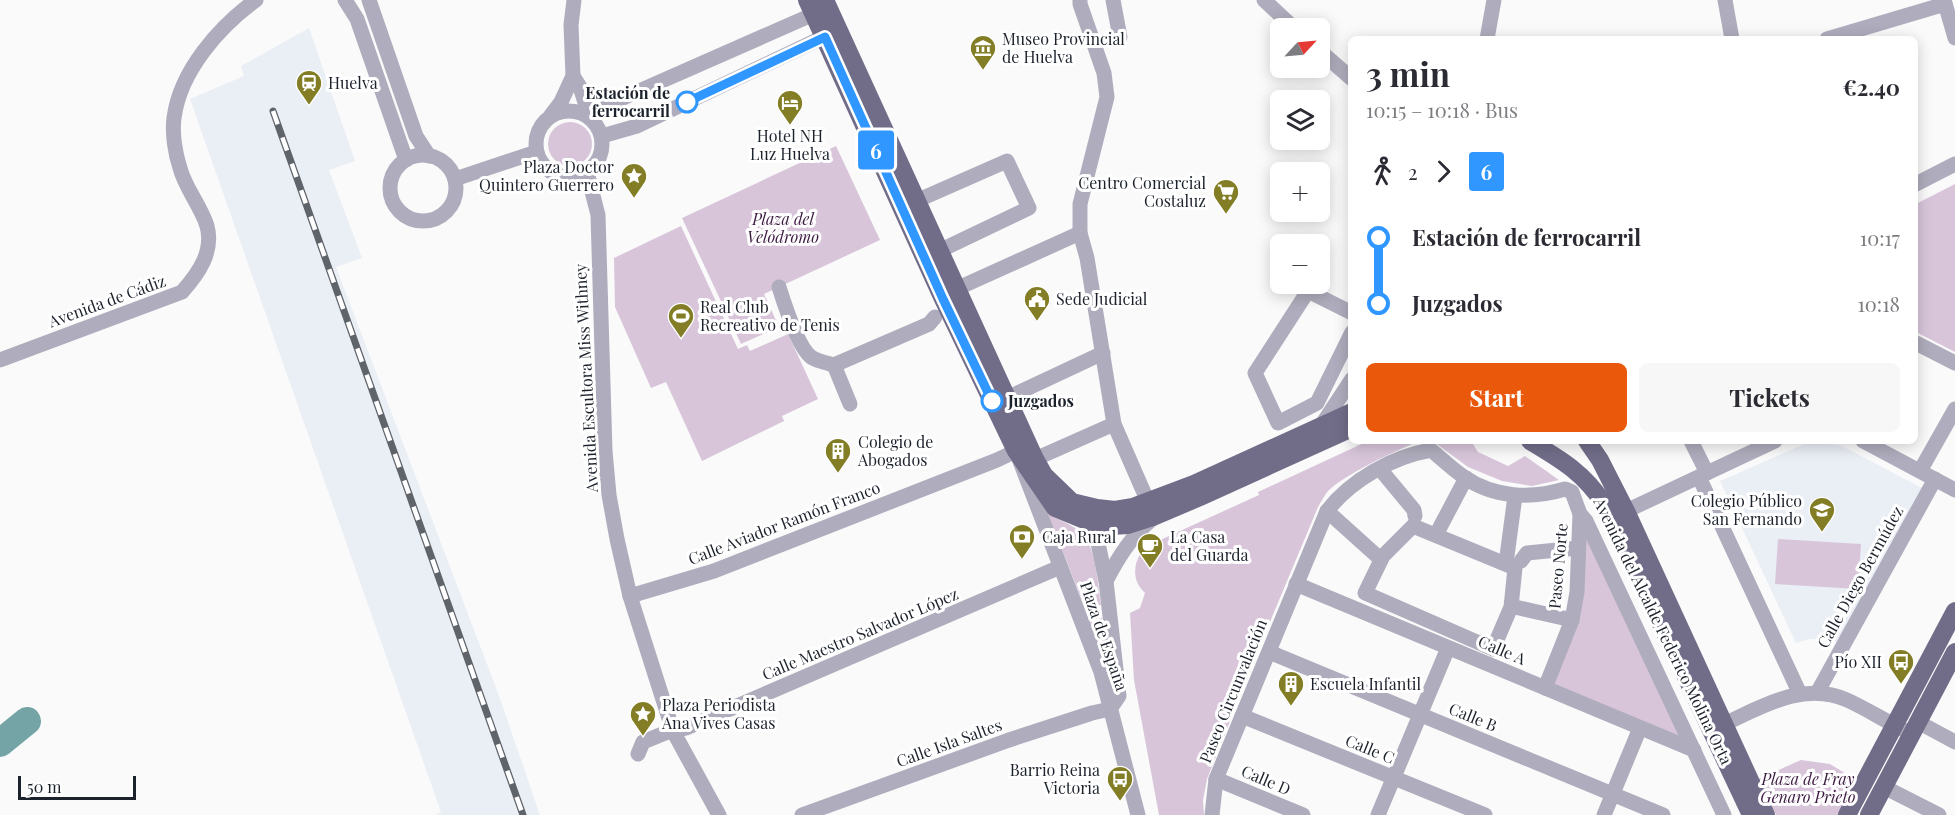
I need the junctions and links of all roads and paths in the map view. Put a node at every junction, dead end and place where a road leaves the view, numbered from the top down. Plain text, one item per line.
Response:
1 (256, 0) edge
2 (345, 0) edge
3 (369, 0) edge
4 (574, 0) edge
5 (1080, 0) edge
6 (1113, 0) edge
7 (1264, 0) edge
8 (1494, 0) edge
9 (1725, 0) edge
10 (1944, 2) edge
11 (815, 5) edge
12 (1283, 18) edge
13 (832, 34) junction
14 (1488, 36) edge
15 (1731, 36) edge
16 (1836, 36) edge
17 (1120, 37) dead end
18 (1955, 38) edge
19 (1330, 60) edge
20 (573, 76) junction
21 (1348, 76) edge
22 (605, 106) dead end
23 (551, 116) junction
24 (590, 118) junction
25 (602, 136) junction
26 (536, 153) junction
27 (429, 156) junction
28 (406, 160) junction
29 (1955, 164) edge
30 (587, 172) junction
31 (455, 179) junction
32 (1918, 183) edge
33 (916, 201) junction
34 (1080, 233) junction
35 (939, 251) junction
36 (779, 287) dead end
37 (956, 289) junction
38 (1348, 311) edge
39 (935, 317) dead end
40 (1348, 340) edge
41 (1918, 344) edge
42 (1103, 353) junction
43 (0, 360) edge
44 (1955, 363) edge
45 (834, 365) junction
46 (1348, 385) edge
47 (1007, 398) junction
48 (850, 404) dead end
49 (1955, 409) edge
50 (1348, 414) edge
51 (1114, 424) junction
52 (1321, 426) junction
53 (1348, 430) edge
54 (1535, 444) edge
55 (1589, 444) edge
56 (1693, 444) edge
57 (1769, 444) edge
58 (1869, 444) edge
59 (1016, 451) junction
60 (1035, 459) junction
61 (1380, 469) junction
62 (1920, 471) junction
63 (1703, 475) junction
64 (1466, 478) junction
65 (1935, 479) junction
66 (1955, 490) edge
67 (1515, 496) junction
68 (1150, 510) junction
69 (1327, 511) junction
70 (1626, 511) junction
71 (1580, 514) junction
72 (1096, 516) junction
73 (1415, 516) junction
74 (1438, 531) junction
75 (1578, 548) junction
76 (1377, 556) junction
77 (1514, 559) junction
78 (1060, 567) junction
79 (1106, 581) junction
80 (1296, 584) junction
81 (1361, 593) junction
82 (630, 596) junction
83 (1515, 607) junction
84 (1955, 611) edge
85 (1572, 620) junction
86 (1448, 648) junction
87 (1269, 652) junction
88 (1955, 652) edge
89 (1499, 653) dead end
90 (1545, 688) junction
91 (1817, 693) junction
92 (1800, 694) junction
93 (1110, 709) junction
94 (1420, 715) junction
95 (1242, 716) junction
96 (1724, 724) junction
97 (1894, 726) junction
98 (1640, 728) junction
99 (1915, 728) junction
100 (673, 731) junction
101 (1955, 742) edge
102 (1694, 750) junction
103 (638, 754) dead end
104 (1394, 778) junction
105 (1216, 779) junction
106 (1884, 787) junction
107 (1612, 794) junction
108 (719, 815) edge
109 (802, 815) edge
110 (1138, 815) edge
111 (1212, 815) edge
112 (1303, 815) edge
113 (1378, 815) edge
114 (1485, 815) edge
115 (1604, 815) edge
116 (1664, 815) edge
117 (1724, 815) edge
118 (1751, 815) edge
119 (1766, 815) edge
120 (1847, 815) edge
121 (1869, 815) edge
122 (1939, 815) edge

1 - 43 street, Avenida de Cádiz
2 - 28 street
3 - 27 street
4 - 20 street
5 - 34 street
6 - 17 street
7 - 12 street
8 - 14 street
9 - 15 street
10 - 16 street
10 - 18 street
11 - 13 main road
11 - 22 street
13 - 25 street
13 - 33 main road
13 - 59 main road
19 - 21 street
20 - 23 street
20 - 24 street
23 - 24 street
23 - 26 street
24 - 25 street
25 - 30 street
26 - 30 street
26 - 31 street
27 - 28 street
27 - 31 street
28 - 31 street
29 - 32 street
30 - 82 street, Avenida Escultora Miss Withney
33 - 35 main road
33 - 35 street
34 - 37 street
34 - 42 street
35 - 37 main road
36 - 45 street
37 - 47 main road
38 - 40 street
39 - 45 street
41 - 44 street
42 - 47 street
42 - 51 street
45 - 48 street
46 - 52 street
47 - 60 main road
49 - 62 street
50 - 52 main road
51 - 60 street
51 - 68 street
52 - 68 main road
53 - 68 main road
54 - 118 main road, Avenida del Alcalde Federico Molina Orta
55 - 70 main road, Avenida del Alcalde Federico Molina Orta
56 - 63 street
57 - 63 street
58 - 62 street
59 - 72 main road
59 - 78 street, Plaza de España
59 - 82 street, Calle Aviador Ramón Franco
60 - 72 main road
61 - 64 street, Paseo Norte
61 - 69 street, Paseo Norte
61 - 73 street
62 - 65 street
63 - 70 street
63 - 92 street
64 - 67 street, Paseo Norte
64 - 74 street
65 - 66 street
65 - 91 street, Calle Diego Bermúdez
67 - 71 street, Paseo Norte
67 - 77 street
68 - 72 main road
68 - 79 street, Plaza de España
69 - 76 street
69 - 80 street, Paseo Norte
70 - 96 main road, Avenida del Alcalde Federico Molina Orta
71 - 75 street, Paseo Norte
71 - 102 street, Paseo Norte
72 - 79 street, Plaza de España
73 - 74 street
73 - 76 street
74 - 77 street
75 - 77 street
75 - 85 street, Paseo Norte
76 - 81 street
77 - 83 street
78 - 93 street, Plaza de España
78 - 100 street, Calle Maestro Salvador López
79 - 93 street, Plaza de España
80 - 86 street, Calle A
80 - 87 street, Paseo Circunvalación
81 - 81 street
82 - 100 street, Avenida Escultora Miss Withney
83 - 85 street
83 - 89 street
84 - 97 main road
85 - 90 street, Paseo Norte
86 - 90 street, Calle A
86 - 94 street
87 - 94 street, Calle B
87 - 95 street, Paseo Circunvalación
88 - 99 main road
90 - 98 street, Calle A
91 - 92 street
91 - 97 street
92 - 96 street
93 - 109 street, Calle Isla Saltes
93 - 110 street
94 - 104 street
94 - 107 street, Calle B
95 - 104 street, Calle C
95 - 105 street, Paseo Circunvalación
96 - 119 main road, Avenida del Alcalde Federico Molina Orta
97 - 99 street
97 - 120 main road
98 - 102 street, Calle A
98 - 107 street
99 - 101 street
99 - 106 main road
100 - 103 street
100 - 108 street, Avenida Escultora Miss Withney
102 - 117 street
104 - 113 street
104 - 114 street, Calle C
105 - 111 street, Paseo Circunvalación
105 - 112 street, Calle D
106 - 121 main road
106 - 122 street
107 - 115 street
107 - 116 street, Calle B

